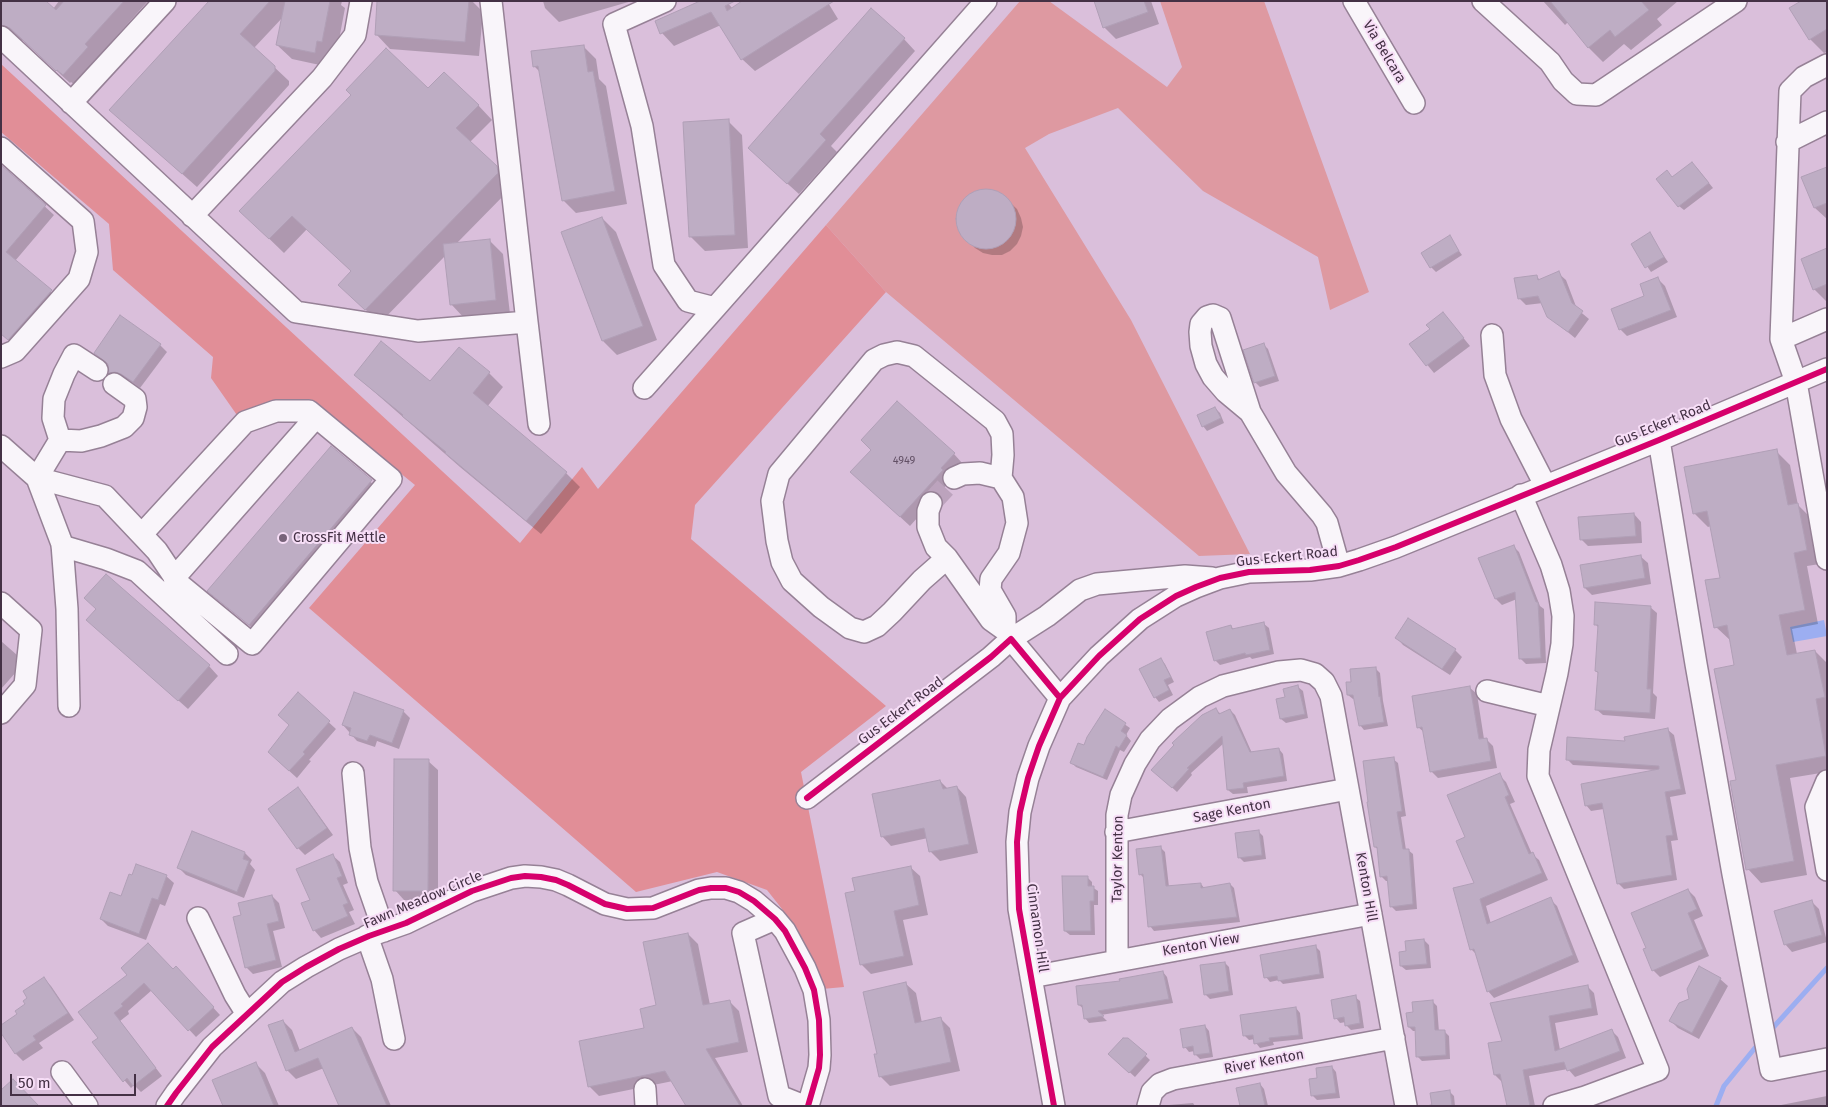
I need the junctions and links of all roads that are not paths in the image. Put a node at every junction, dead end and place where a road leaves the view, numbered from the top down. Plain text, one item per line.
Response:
1 (164, 1) edge
2 (361, 1) edge
3 (491, 1) edge
4 (665, 1) edge
5 (986, 1) edge
6 (1354, 1) edge
7 (1483, 1) edge
8 (1736, 1) edge
9 (1, 38) edge
10 (1827, 65) edge
11 (71, 102) junction
12 (1414, 103) dead end
13 (1827, 122) edge
14 (1787, 142) junction
15 (1, 148) edge
16 (192, 216) junction
17 (715, 308) junction
18 (1827, 319) edge
19 (527, 322) junction
20 (1492, 335) dead end
21 (1781, 339) junction
22 (1, 357) edge
23 (1827, 369) edge
24 (97, 370) dead end
25 (1796, 382) junction
26 (114, 384) dead end
27 (644, 388) dead end
28 (1250, 412) dead end
29 (316, 417) junction
30 (539, 424) dead end
31 (60, 440) junction
32 (1659, 440) junction
33 (1, 446) edge
34 (37, 478) junction
35 (954, 478) tunnel mouth
36 (1002, 478) junction
37 (1545, 486) junction
38 (1521, 495) junction
39 (931, 503) tunnel mouth
40 (142, 534) junction
41 (62, 546) junction
42 (947, 558) junction
43 (1827, 559) edge
44 (1339, 566) junction
45 (174, 578) junction
46 (1220, 578) junction
47 (1, 603) edge
48 (1008, 634) junction
49 (227, 654) dead end
50 (1315, 674) joint
51 (1487, 691) dead end
52 (1060, 698) junction
53 (70, 706) dead end
54 (1549, 706) junction
55 (1, 713) edge
56 (353, 773) dead end
57 (1827, 781) edge
58 (1348, 789) junction
59 (807, 798) dead end
60 (1116, 832) junction
61 (1827, 870) edge
62 (1371, 914) junction
63 (198, 918) dead end
64 (774, 919) junction
65 (375, 934) junction
66 (1117, 960) junction
67 (1030, 977) junction
68 (247, 1014) junction
69 (1394, 1038) junction
70 (394, 1039) dead end
71 (1827, 1059) edge
72 (62, 1072) dead end
73 (87, 1106) edge
74 (167, 1106) edge
75 (804, 1106) edge
76 (808, 1106) edge
77 (1054, 1106) edge
78 (1148, 1106) edge
79 (1406, 1106) edge
80 (1554, 1106) edge

1 - 11 street
2 - 16 street
3 - 19 street
4 - 17 street
5 - 17 street
6 - 12 street, Via Belcara
7 - 8 street
9 - 11 street
10 - 14 street
11 - 16 street
13 - 14 street
14 - 21 street
15 - 22 street
16 - 19 street
17 - 27 street
18 - 21 street
19 - 30 street
20 - 37 street
21 - 25 street
23 - 25 street, Gus Eckert Road
24 - 31 street
25 - 32 street, Gus Eckert Road
25 - 43 street
26 - 31 street
28 - 44 street
29 - 40 street
29 - 45 street
29 - 45 street
31 - 34 street
32 - 37 street, Gus Eckert Road
32 - 71 street
33 - 34 street
34 - 40 street
34 - 41 street
35 - 36 street
36 - 42 street
36 - 48 street
37 - 38 street, Gus Eckert Road
38 - 44 street, Gus Eckert Road
38 - 54 street
39 - 42 street
40 - 45 street
41 - 49 street
41 - 53 street
42 - 48 street
44 - 46 street, Gus Eckert Road
46 - 48 street, Gus Eckert Road
46 - 52 street, Gus Eckert Road
47 - 55 street
48 - 52 street
48 - 59 street, Gus Eckert Road
50 - 58 street, Kenton Hill
50 - 60 street, Taylor Kenton
51 - 54 street
52 - 67 street, Cinnamon Hill
54 - 80 street
56 - 65 street
57 - 61 street
58 - 60 street, Sage Kenton
58 - 62 street, Kenton Hill
60 - 66 street, Taylor Kenton
62 - 66 street, Kenton View
62 - 69 street, Kenton Hill
63 - 68 street
64 - 65 street, Fawn Meadow Circle
64 - 75 street
64 - 76 street, Fawn Meadow Circle
65 - 68 street, Fawn Meadow Circle
65 - 70 street
66 - 67 street, Kenton View
67 - 77 street, Cinnamon Hill
68 - 74 street, Fawn Meadow Circle
69 - 78 street, River Kenton
69 - 79 street, Kenton Hill
72 - 73 street

